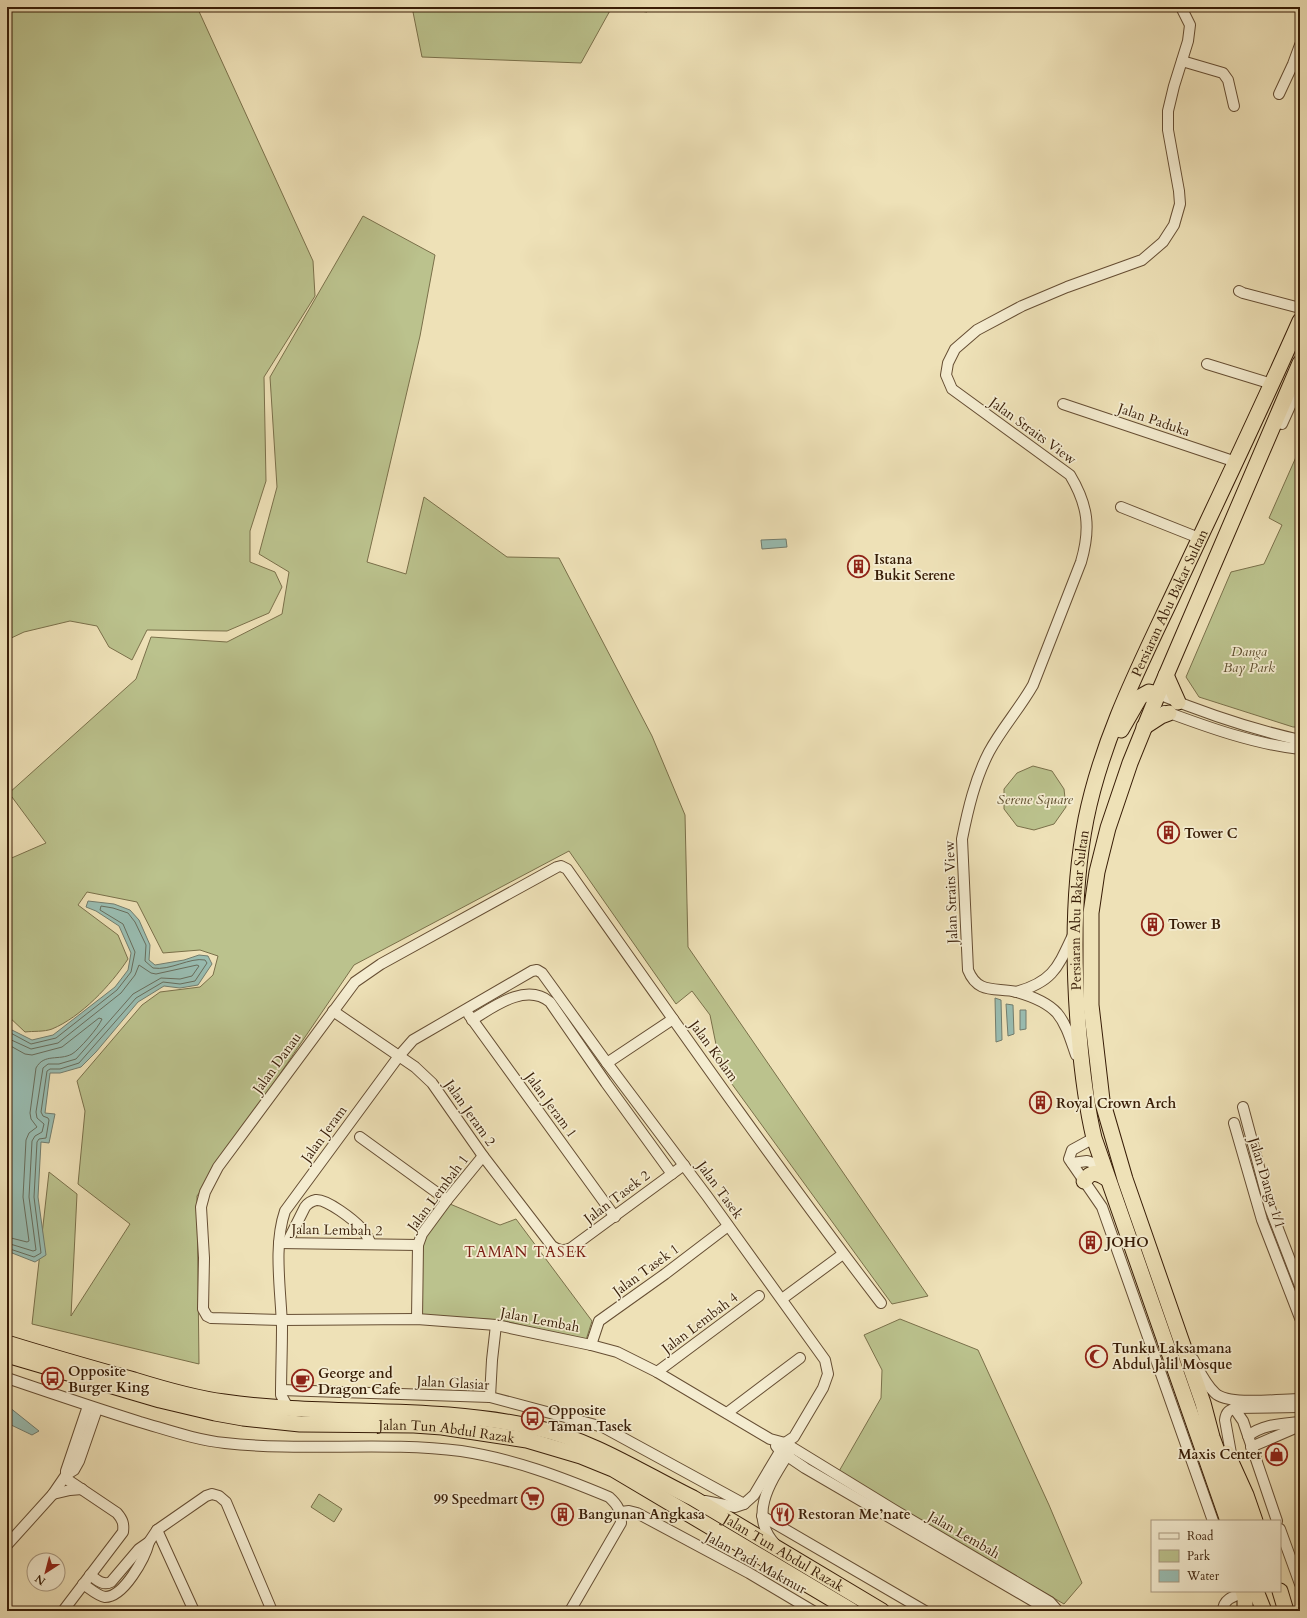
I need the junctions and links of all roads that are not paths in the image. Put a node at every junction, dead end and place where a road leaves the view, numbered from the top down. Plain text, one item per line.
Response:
1 (1181, 7) edge
2 (1300, 45) edge
3 (1182, 61) junction
4 (1279, 94) dead end
5 (1234, 106) dead end
6 (1239, 291) dead end
7 (1300, 308) edge
8 (1300, 321) edge
9 (1300, 363) edge
10 (1207, 364) dead end
11 (1272, 384) junction
12 (1300, 384) edge
13 (1063, 404) dead end
14 (1236, 462) junction
15 (1121, 507) dead end
16 (1236, 512) junction
17 (1199, 538) junction
18 (1167, 607) junction
19 (1166, 675) junction
20 (1140, 697) junction
21 (1155, 700) junction
22 (1174, 708) junction
23 (1144, 727) junction
24 (1300, 740) edge
25 (1300, 749) edge
26 (1094, 791) junction
27 (561, 866) joint
28 (1075, 930) junction
29 (537, 970) joint
30 (1016, 992) junction
31 (464, 1008) junction
32 (333, 1011) junction
33 (673, 1018) junction
34 (472, 1020) junction
35 (399, 1056) junction
36 (607, 1063) junction
37 (1082, 1072) junction
38 (1243, 1107) dead end
39 (1234, 1123) dead end
40 (360, 1137) dead end
41 (1094, 1138) junction
42 (483, 1156) junction
43 (1072, 1163) junction
44 (684, 1165) junction
45 (1104, 1172) junction
46 (672, 1174) junction
47 (1084, 1181) junction
48 (447, 1200) junction
49 (615, 1217) junction
50 (728, 1226) junction
51 (283, 1243) junction
52 (371, 1244) junction
53 (418, 1245) junction
54 (565, 1251) joint
55 (843, 1254) junction
56 (1300, 1286) edge
57 (759, 1296) dead end
58 (782, 1299) junction
59 (881, 1303) dead end
60 (1300, 1318) edge
61 (417, 1319) junction
62 (281, 1320) junction
63 (496, 1325) junction
64 (1182, 1342) junction
65 (7, 1343) edge
66 (592, 1345) junction
67 (7, 1355) edge
68 (800, 1358) dead end
69 (657, 1372) junction
70 (7, 1378) edge
71 (281, 1392) junction
72 (490, 1397) junction
73 (1300, 1399) edge
74 (1203, 1403) junction
75 (93, 1407) junction
76 (1300, 1407) edge
77 (267, 1408) junction
78 (294, 1409) junction
79 (1231, 1410) junction
80 (727, 1413) junction
81 (1300, 1422) edge
82 (1300, 1426) edge
83 (1248, 1436) junction
84 (788, 1447) junction
85 (1251, 1447) junction
86 (79, 1460) junction
87 (1235, 1469) junction
88 (65, 1477) junction
89 (82, 1489) junction
90 (54, 1494) junction
91 (693, 1498) junction
92 (744, 1504) junction
93 (621, 1512) junction
94 (762, 1516) junction
95 (1226, 1517) edge
96 (1213, 1520) edge
97 (1243, 1520) edge
98 (1255, 1520) edge
99 (1277, 1520) edge
100 (157, 1530) junction
101 (1281, 1532) edge
102 (149, 1542) junction
103 (7, 1545) edge
104 (783, 1551) junction
105 (991, 1572) junction
106 (90, 1575) junction
107 (83, 1584) junction
108 (1300, 1584) edge
109 (1244, 1592) edge
110 (1268, 1592) edge
111 (1280, 1592) edge
112 (858, 1597) junction
113 (63, 1611) edge
114 (194, 1611) edge
115 (272, 1611) edge
116 (570, 1611) edge
117 (813, 1611) edge
118 (852, 1611) edge
119 (882, 1611) edge
120 (893, 1611) edge
121 (925, 1611) edge
122 (1054, 1611) edge
123 (1058, 1611) edge
124 (1223, 1611) edge
125 (1245, 1611) edge
126 (1264, 1611) edge
127 (1275, 1611) edge
128 (1286, 1611) edge

1 - 3 street, Jalan Straits View
2 - 4 street
3 - 5 street
3 - 30 street, Jalan Straits View
6 - 7 street
8 - 11 highway, Persiaran Abu Bakar Sultan
9 - 16 highway, Persiaran Abu Bakar Sultan
10 - 11 street
11 - 14 highway, Persiaran Abu Bakar Sultan
12 - 16 street
13 - 14 street, Jalan Paduka
14 - 17 highway, Persiaran Abu Bakar Sultan
15 - 17 street
16 - 19 highway, Persiaran Abu Bakar Sultan
17 - 18 highway, Persiaran Abu Bakar Sultan
18 - 20 highway
18 - 26 highway, Persiaran Abu Bakar Sultan
19 - 21 highway, Persiaran Abu Bakar Sultan
19 - 22 highway
20 - 21 highway
20 - 26 highway
21 - 22 street
21 - 22 street
21 - 23 highway, Persiaran Abu Bakar Sultan
22 - 23 highway
22 - 24 street
22 - 25 street
23 - 64 highway, Persiaran Abu Bakar Sultan
26 - 28 highway, Persiaran Abu Bakar Sultan
27 - 32 street, Jalan Danau
27 - 33 street, Jalan Kolam
28 - 30 street, Jalan Straits View
28 - 37 highway, Persiaran Abu Bakar Sultan
29 - 31 street, Jalan Jeram
29 - 36 street, Jalan Tasek
30 - 37 street, Jalan Straits View
31 - 34 street, Jalan Jeram 1
31 - 35 street, Jalan Jeram
32 - 35 street, Jalan Jeram 2
32 - 62 street, Jalan Danau
33 - 36 street
33 - 55 street, Jalan Kolam
34 - 46 street
34 - 49 street, Jalan Jeram 1
35 - 42 street, Jalan Jeram 2
35 - 51 street, Jalan Jeram
36 - 44 street, Jalan Tasek
37 - 41 highway, Persiaran Abu Bakar Sultan
38 - 56 street, Jalan Danga 1/1
39 - 60 street, Jalan Danga 1/1
40 - 48 street
41 - 43 street
41 - 45 highway, Persiaran Abu Bakar Sultan
42 - 48 street, Jalan Lembah 1
42 - 54 street, Jalan Jeram 2
43 - 45 street
43 - 47 street
44 - 46 street, Jalan Tasek 2
44 - 50 street, Jalan Tasek
45 - 47 highway
45 - 95 highway, Persiaran Abu Bakar Sultan
46 - 49 street, Jalan Tasek 2
47 - 96 street
48 - 53 street, Jalan Lembah 1
49 - 54 street, Jalan Tasek 2
50 - 58 street, Jalan Tasek
50 - 66 street, Jalan Tasek 1
51 - 52 street, Jalan Lembah 2
51 - 52 street
51 - 62 street, Jalan Jeram
52 - 53 street, Jalan Lembah 2
53 - 61 street, Jalan Lembah 1
55 - 58 street
55 - 59 street, Jalan Kolam
57 - 69 street, Jalan Lembah 4
58 - 84 street, Jalan Tasek
61 - 62 street, Jalan Lembah
61 - 63 street, Jalan Lembah
62 - 71 street, Jalan Jeram
63 - 66 street, Jalan Lembah
63 - 72 street
64 - 73 street
64 - 74 highway, Persiaran Abu Bakar Sultan
65 - 77 highway, Jalan Tun Abdul Razak
66 - 69 street, Jalan Lembah
67 - 118 highway, Jalan Tun Abdul Razak
68 - 80 street
69 - 80 street, Jalan Lembah
70 - 75 street
71 - 72 street, Jalan Glasiar
71 - 77 street
71 - 78 street
72 - 92 street, Jalan Glasiar
74 - 87 highway
74 - 97 highway, Persiaran Abu Bakar Sultan
75 - 86 street
75 - 88 street
75 - 93 street
76 - 79 street
77 - 78 highway, Jalan Tun Abdul Razak
78 - 91 highway, Jalan Tun Abdul Razak
79 - 83 street
79 - 87 street
80 - 84 street, Jalan Lembah
81 - 83 street
82 - 85 street
83 - 85 street
84 - 92 street, Jalan Tasek
84 - 94 street, Jalan Tasek
84 - 105 street, Jalan Lembah
85 - 99 street
86 - 88 street
86 - 89 street
87 - 98 highway
88 - 89 street
88 - 90 street
89 - 90 street
89 - 106 street
90 - 103 street
91 - 92 street
91 - 104 highway, Jalan Tun Abdul Razak
93 - 116 street
93 - 117 street, Jalan Padi Makmur
94 - 104 street, Jalan Tasek
94 - 121 street
100 - 102 street
100 - 114 street
100 - 115 street
101 - 108 street
102 - 106 street
102 - 107 street
104 - 112 highway, Jalan Tun Abdul Razak
105 - 122 street, Jalan Lembah
105 - 123 street, Jalan Lembah
106 - 107 street
107 - 113 street
109 - 124 street
109 - 125 highway
109 - 126 highway
110 - 127 highway
111 - 128 highway
112 - 119 highway, Jalan Tun Abdul Razak
112 - 120 highway

